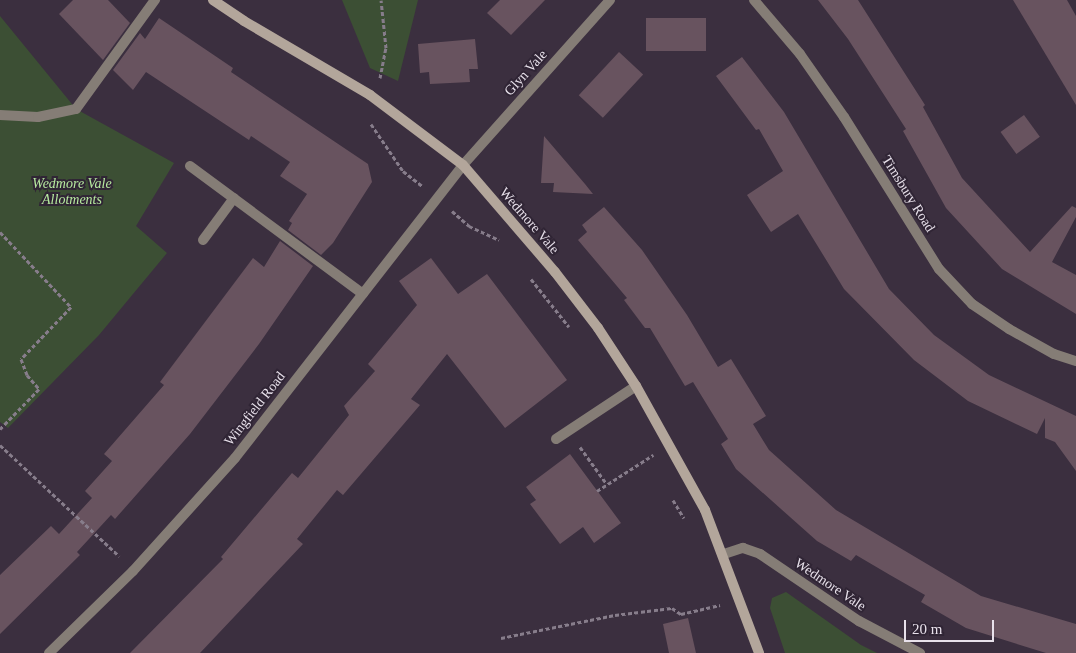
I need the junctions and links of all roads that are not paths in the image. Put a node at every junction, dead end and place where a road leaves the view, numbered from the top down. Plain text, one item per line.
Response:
1 (155, 0) edge
2 (213, 0) edge
3 (610, 0) edge
4 (754, 0) edge
5 (0, 115) edge
6 (463, 165) junction
7 (190, 166) dead end
8 (234, 198) junction
9 (203, 240) dead end
10 (363, 294) junction
11 (1076, 361) edge
12 (636, 386) junction
13 (556, 439) dead end
14 (724, 554) junction
15 (50, 653) edge
16 (759, 653) edge
17 (920, 653) edge

1 - 5 street
2 - 6 street, Wedmore Vale
3 - 6 street, Glyn Vale
4 - 11 street, Timsbury Road
6 - 10 street, Wingfield Road
6 - 12 street, Wedmore Vale
7 - 8 street
8 - 9 street
8 - 10 street
10 - 15 street, Wingfield Road
12 - 13 street
12 - 14 street, Wedmore Vale
14 - 16 street, Wedmore Vale
14 - 17 street, Wedmore Vale

